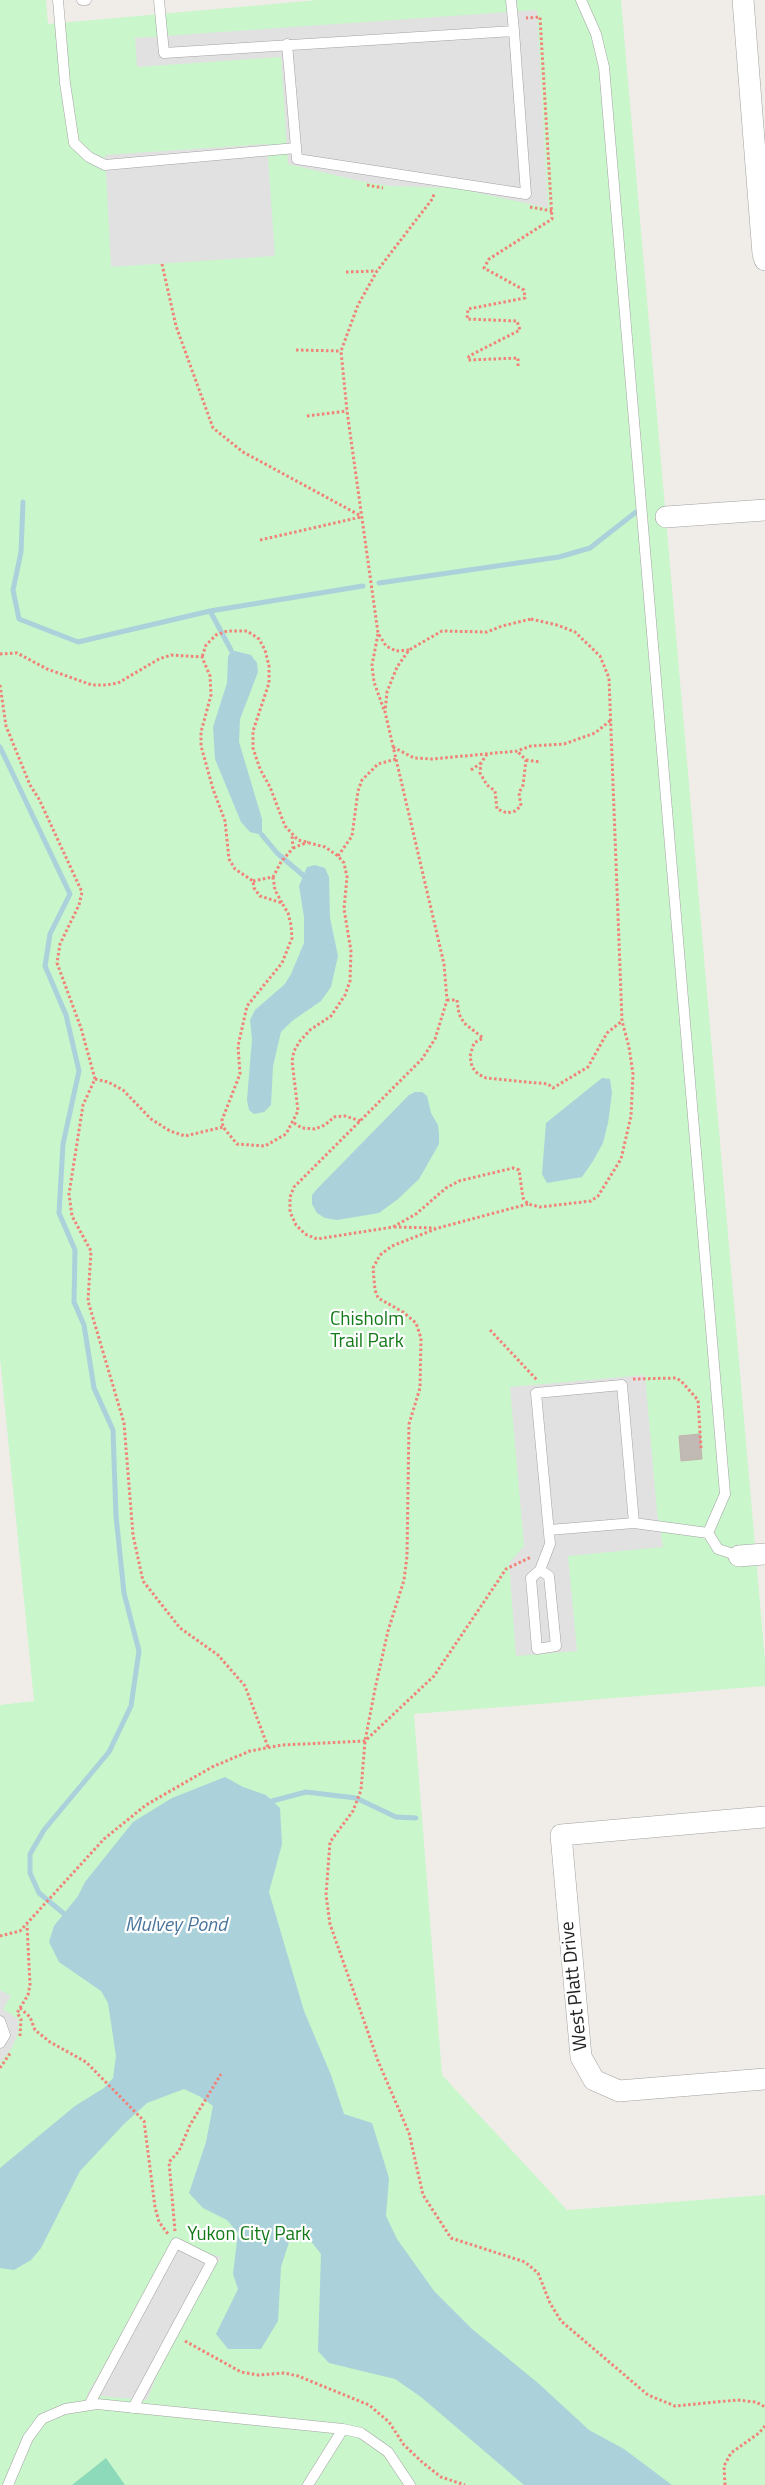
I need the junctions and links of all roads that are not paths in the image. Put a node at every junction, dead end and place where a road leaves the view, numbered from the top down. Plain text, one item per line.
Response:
1 (58, 0) edge
2 (82, 0) edge
3 (86, 0) edge
4 (160, 0) edge
5 (511, 0) edge
6 (581, 0) edge
7 (743, 0) edge
8 (514, 31) junction
9 (287, 44) junction
10 (296, 148) junction
11 (765, 260) edge
12 (765, 510) edge
13 (666, 517) dead end
14 (634, 1523) junction
15 (549, 1530) junction
16 (708, 1533) junction
17 (765, 1554) edge
18 (739, 1556) joint
19 (540, 1570) junction
20 (765, 1817) edge
21 (0, 2021) edge
22 (0, 2043) edge
23 (765, 2079) edge
24 (89, 2405) junction
25 (133, 2408) junction
26 (343, 2429) junction
27 (405, 2482) edge
28 (8, 2485) edge
29 (308, 2485) edge

1 - 10 lane
2 - 3 lane
4 - 9 lane
5 - 8 lane
6 - 16 lane
7 - 11 street
8 - 9 lane
8 - 10 lane
9 - 10 lane
12 - 13 street
14 - 15 lane
14 - 15 lane
14 - 16 lane
15 - 19 lane
16 - 18 lane
17 - 18 street
19 - 19 lane
20 - 23 street, West Platt Drive
21 - 22 lane
24 - 25 lane
24 - 25 lane
24 - 28 lane
25 - 26 lane
26 - 27 lane
26 - 29 lane

